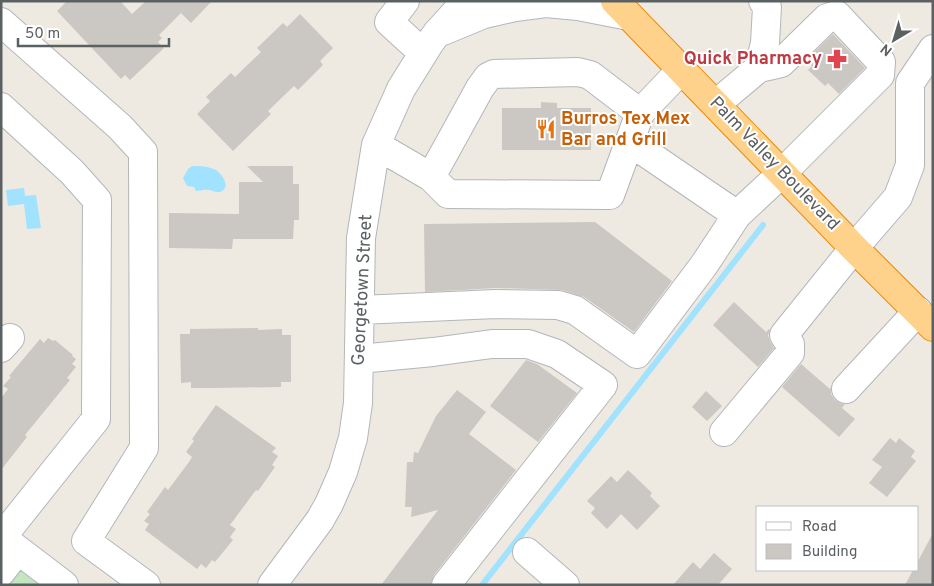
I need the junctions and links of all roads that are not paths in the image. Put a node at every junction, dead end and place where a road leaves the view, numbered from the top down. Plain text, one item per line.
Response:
1 (466, 1) edge
2 (763, 1) edge
3 (622, 8) edge
4 (397, 11) edge
5 (5, 33) edge
6 (430, 43) junction
7 (933, 49) edge
8 (759, 68) junction
9 (682, 69) junction
10 (716, 104) junction
11 (1, 107) edge
12 (640, 113) junction
13 (630, 142) junction
14 (376, 145) junction
15 (782, 173) junction
16 (431, 177) junction
17 (737, 215) junction
18 (854, 248) junction
19 (360, 310) junction
20 (925, 319) edge
21 (359, 358) junction
22 (846, 388) dead end
23 (724, 432) dead end
24 (7, 541) edge
25 (528, 552) dead end
26 (1, 572) edge
27 (64, 585) edge
28 (146, 585) edge
29 (272, 585) edge
30 (446, 585) edge
31 (565, 585) edge

1 - 6 street, Georgetown Street
2 - 8 street
3 - 6 street
3 - 9 highway, Palm Valley Boulevard
4 - 6 street
5 - 28 street
6 - 14 street, Georgetown Street
7 - 18 street
8 - 10 street
8 - 15 street
9 - 10 highway, Palm Valley Boulevard
9 - 12 street
10 - 15 highway, Palm Valley Boulevard
11 - 24 street
12 - 13 street
12 - 16 street
13 - 16 street
13 - 17 street
14 - 16 street
14 - 19 street, Georgetown Street
15 - 17 street
15 - 18 highway, Palm Valley Boulevard
17 - 19 street
18 - 20 highway, Palm Valley Boulevard
18 - 23 street
19 - 21 street, Georgetown Street
20 - 22 street
21 - 29 street, Georgetown Street
21 - 30 street
24 - 26 street
24 - 27 street
25 - 31 street

